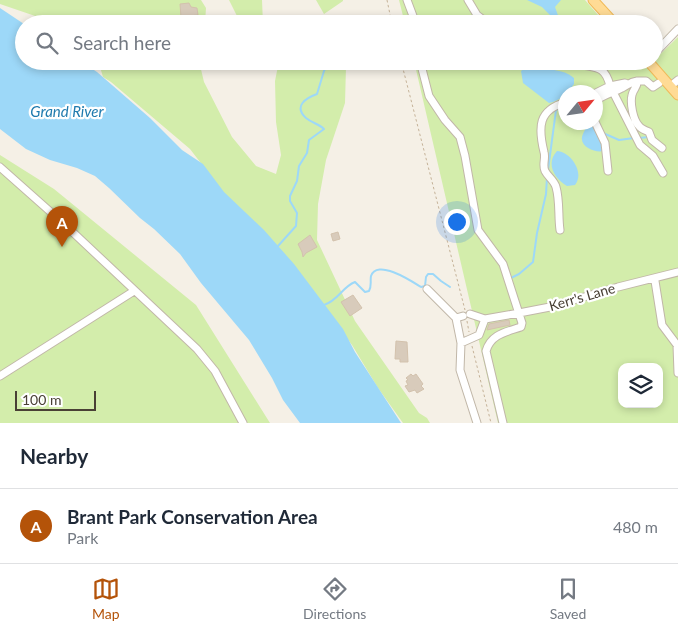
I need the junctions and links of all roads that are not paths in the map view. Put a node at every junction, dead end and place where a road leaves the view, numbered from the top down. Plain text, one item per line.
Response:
1 (407, 0) edge
2 (468, 0) edge
3 (594, 0) edge
4 (413, 15) edge
5 (478, 15) edge
6 (606, 15) edge
7 (678, 29) edge
8 (663, 45) edge
9 (422, 70) edge
10 (603, 70) edge
11 (656, 70) edge
12 (637, 81) junction
13 (659, 83) dead end
14 (611, 89) junction
15 (603, 91) edge
16 (603, 95) edge
17 (678, 95) edge
18 (558, 104) edge
19 (599, 130) edge
20 (662, 148) dead end
21 (0, 167) edge
22 (608, 171) dead end
23 (663, 173) dead end
24 (560, 230) dead end
25 (678, 272) edge
26 (655, 281) dead end
27 (427, 289) dead end
28 (134, 291) junction
29 (519, 313) junction
30 (463, 316) junction
31 (485, 319) junction
32 (460, 343) junction
33 (678, 373) edge
34 (0, 376) edge
35 (243, 423) edge
36 (478, 423) edge
37 (503, 423) edge

1 - 4 street
2 - 5 street
3 - 6 main road
7 - 8 street
9 - 29 street
10 - 14 street
11 - 17 main road
12 - 13 street
12 - 14 street
12 - 20 street
14 - 15 street
14 - 16 street
14 - 23 street
18 - 24 street
19 - 22 street
21 - 28 street
25 - 29 street, Kerr's Lane
26 - 33 street
27 - 30 street, Kerr's Lane
28 - 34 street
28 - 35 street
29 - 31 street, Kerr's Lane
29 - 37 street
30 - 31 street, Kerr's Lane
30 - 32 street
31 - 32 street
32 - 36 street

